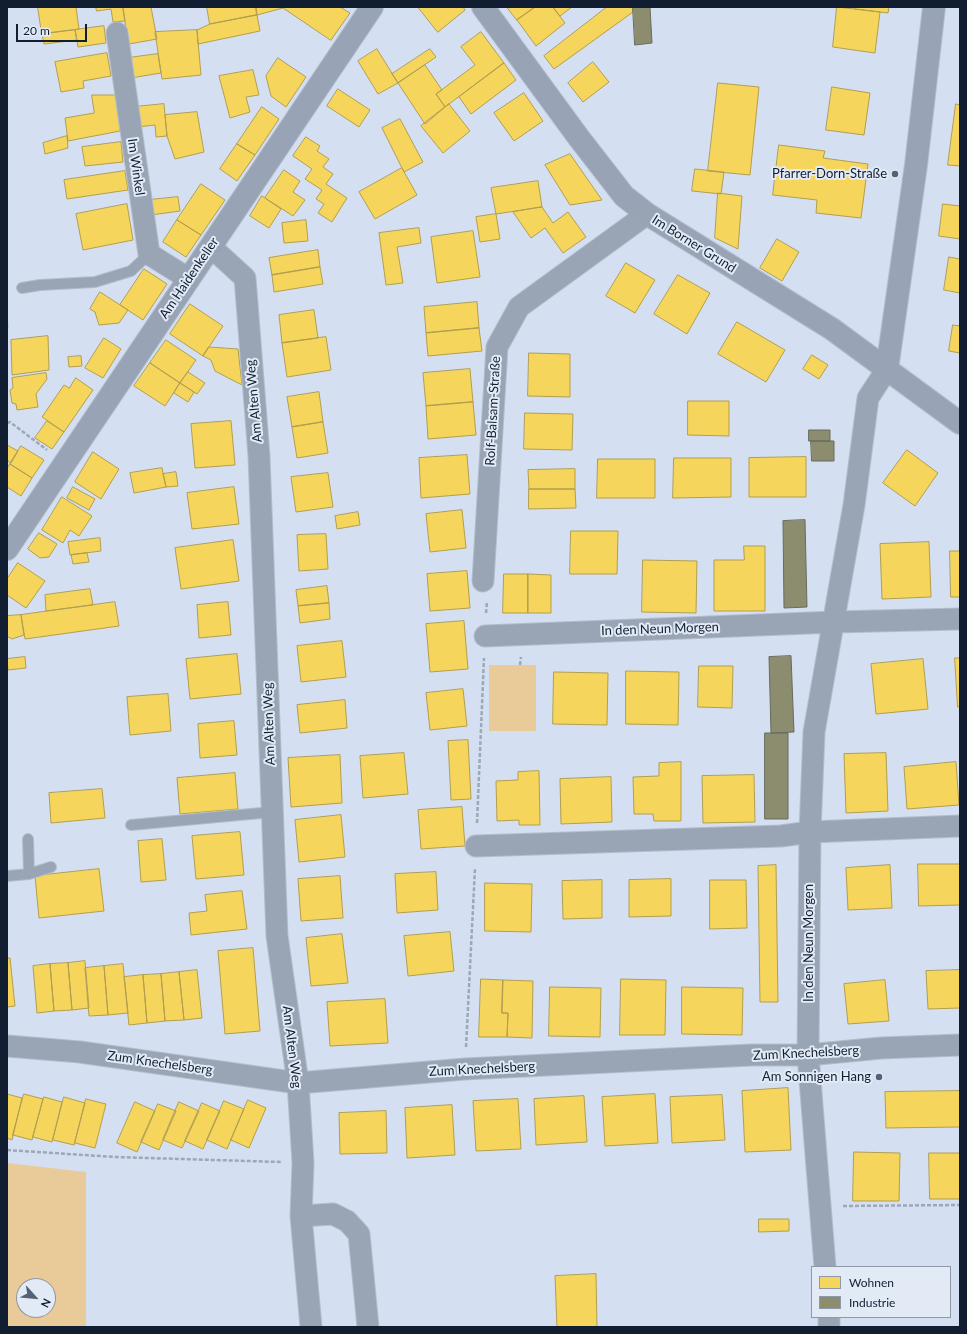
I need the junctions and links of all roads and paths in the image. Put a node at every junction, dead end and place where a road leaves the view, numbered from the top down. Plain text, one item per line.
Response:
1 (372, 7) edge
2 (484, 7) edge
3 (934, 7) edge
4 (117, 34) dead end
5 (647, 214) junction
6 (210, 247) junction
7 (149, 254) junction
8 (189, 279) junction
9 (22, 288) dead end
10 (7, 324) edge
11 (7, 328) edge
12 (887, 369) junction
13 (7, 423) edge
14 (960, 423) edge
15 (65, 464) junction
16 (7, 549) edge
17 (483, 581) dead end
18 (960, 619) edge
19 (834, 622) junction
20 (485, 636) dead end
21 (272, 812) junction
22 (131, 825) dead end
23 (960, 826) edge
24 (810, 832) junction
25 (28, 839) dead end
26 (476, 846) dead end
27 (52, 867) dead end
28 (29, 874) junction
29 (7, 876) edge
30 (960, 1044) edge
31 (7, 1046) edge
32 (808, 1055) junction
33 (298, 1083) junction
34 (7, 1150) edge
35 (303, 1163) junction
36 (960, 1205) edge
37 (820, 1206) junction
38 (301, 1216) junction
39 (825, 1266) edge
40 (310, 1327) edge
41 (368, 1327) edge

1 - 6 street, Am Haidenkeller
2 - 5 street, Im Borner Grund
3 - 12 street
4 - 7 street, Im Winkel
5 - 12 street, Im Borner Grund
5 - 17 street, Rolf-Balsam-Straße
6 - 8 street, Am Haidenkeller
6 - 21 street, Am Alten Weg
7 - 8 street
7 - 9 lane
8 - 15 street, Am Haidenkeller
10 - 11 path
12 - 14 street, Im Borner Grund
12 - 19 street, In den Neun Morgen
13 - 15 path
15 - 16 street, Am Haidenkeller
18 - 19 street, In den Neun Morgen
19 - 20 street, In den Neun Morgen
19 - 24 street, In den Neun Morgen
21 - 22 lane
21 - 33 street, Am Alten Weg
23 - 24 street
24 - 26 street
24 - 32 street, In den Neun Morgen
25 - 28 lane
27 - 28 lane
28 - 29 lane
30 - 32 street, Zum Knechelsberg
31 - 33 street, Zum Knechelsberg
32 - 33 street, Zum Knechelsberg
32 - 37 street
33 - 35 street, Am Alten Weg
34 - 35 path
35 - 38 street, Am Alten Weg
36 - 37 path
37 - 39 street
38 - 40 street, Am Alten Weg
38 - 41 street

